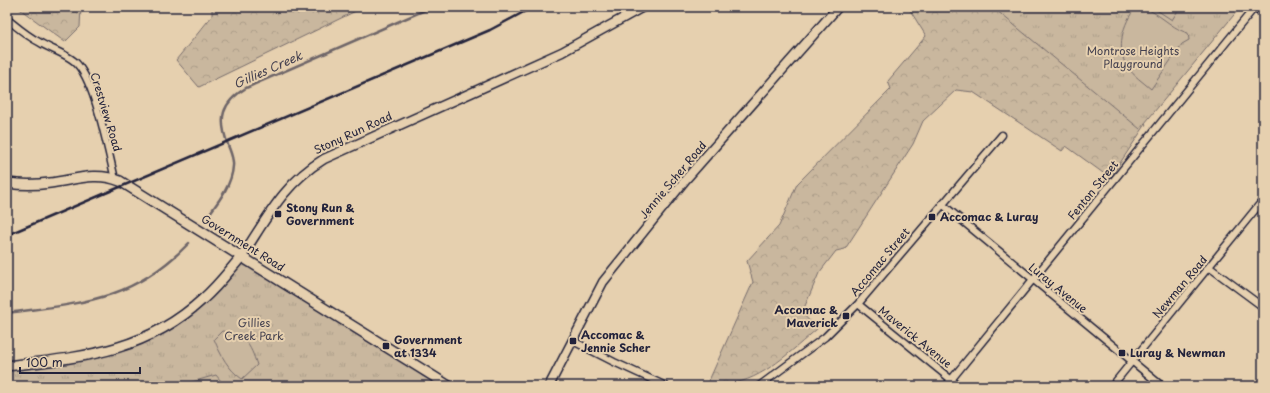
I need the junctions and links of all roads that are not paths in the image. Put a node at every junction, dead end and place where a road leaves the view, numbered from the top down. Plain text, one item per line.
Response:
1 (643, 7) edge
2 (838, 7) edge
3 (1255, 7) edge
4 (1263, 14) edge
5 (7, 19) edge
6 (1002, 135) dead end
7 (114, 179) junction
8 (7, 183) edge
9 (1263, 200) edge
10 (942, 204) junction
11 (242, 256) junction
12 (1209, 267) junction
13 (1033, 280) junction
14 (858, 304) junction
15 (1263, 307) edge
16 (573, 341) junction
17 (1132, 361) junction
18 (7, 366) edge
19 (951, 380) junction
20 (450, 386) edge
21 (550, 386) edge
22 (666, 386) edge
23 (759, 386) edge
24 (946, 386) edge
25 (959, 386) edge
26 (1112, 386) edge
27 (1162, 386) edge

1 - 11 street, Stony Run Road
2 - 16 street, Jennie Scher Road
3 - 4 street
3 - 13 street, Fenton Street
5 - 7 street, Crestview Road
6 - 10 street, Accomac Street
7 - 8 main road, Government Road
7 - 11 main road, Government Road
9 - 12 street, Newman Road
10 - 13 street, Luray Avenue
10 - 14 street, Accomac Street
11 - 18 main road, Stony Run Road
11 - 20 main road, Government Road
12 - 15 street
12 - 17 street, Newman Road
13 - 17 street, Luray Avenue
13 - 19 street, Fenton Street
14 - 19 street, Maverick Avenue
14 - 23 street, Accomac Street
16 - 21 street, Jennie Scher Road
16 - 22 street
17 - 26 street, Newman Road
17 - 27 street, Luray Avenue
19 - 24 street, Fenton Street
19 - 25 street, Maverick Avenue

